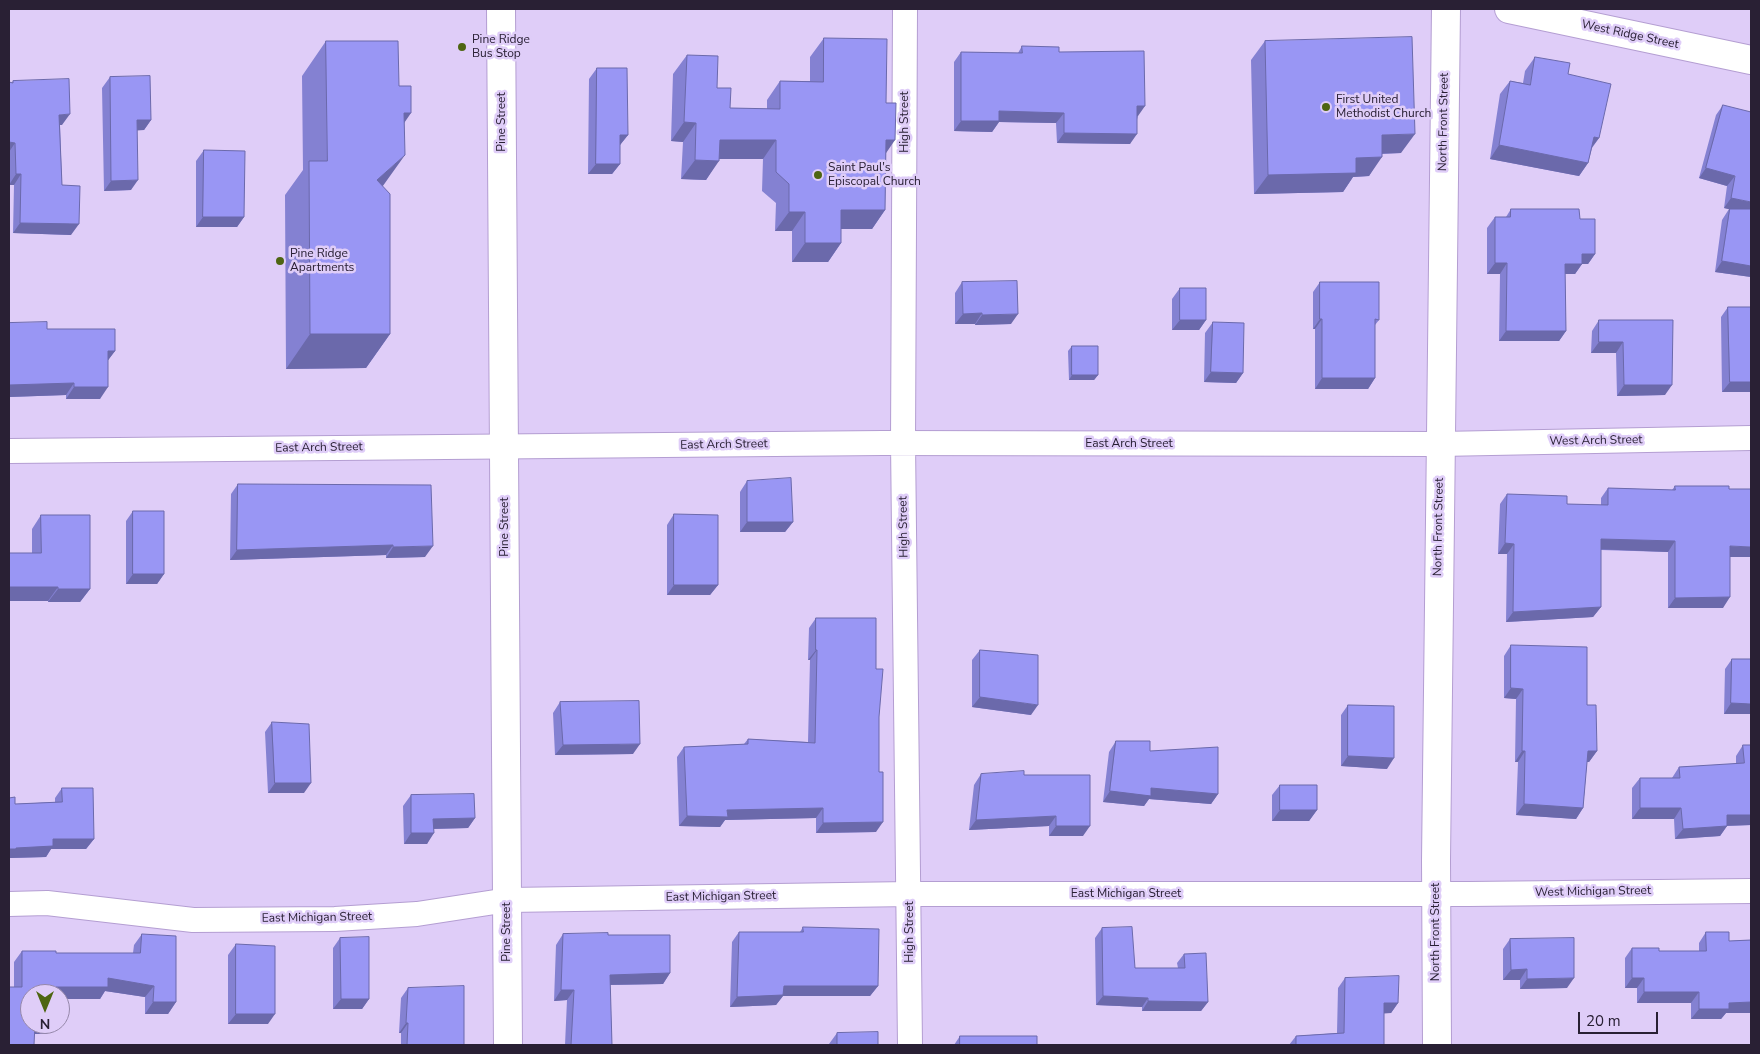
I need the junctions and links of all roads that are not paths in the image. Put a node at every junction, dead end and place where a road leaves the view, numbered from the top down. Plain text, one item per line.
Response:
1 (502, 9) edge
2 (905, 9) edge
3 (1446, 9) edge
4 (1509, 9) edge
5 (1751, 60) edge
6 (1751, 438) edge
7 (903, 443) junction
8 (1440, 444) junction
9 (504, 446) junction
10 (9, 451) edge
11 (1751, 891) edge
12 (910, 894) junction
13 (1436, 894) junction
14 (508, 900) junction
15 (9, 904) edge
16 (508, 1045) edge
17 (910, 1045) edge
18 (1437, 1045) edge

1 - 9 street, Pine Street
2 - 7 street, High Street
3 - 8 street, North Front Street
4 - 5 street, West Ridge Street
6 - 8 street, West Arch Street
7 - 8 street, East Arch Street
7 - 9 street, East Arch Street
7 - 12 street, High Street
8 - 13 street, North Front Street
9 - 10 street, East Arch Street
9 - 14 street, Pine Street
11 - 13 street, West Michigan Street
12 - 13 street, East Michigan Street
12 - 14 street, East Michigan Street
12 - 17 street, High Street
13 - 18 street, North Front Street
14 - 15 street, East Michigan Street
14 - 16 street, Pine Street

